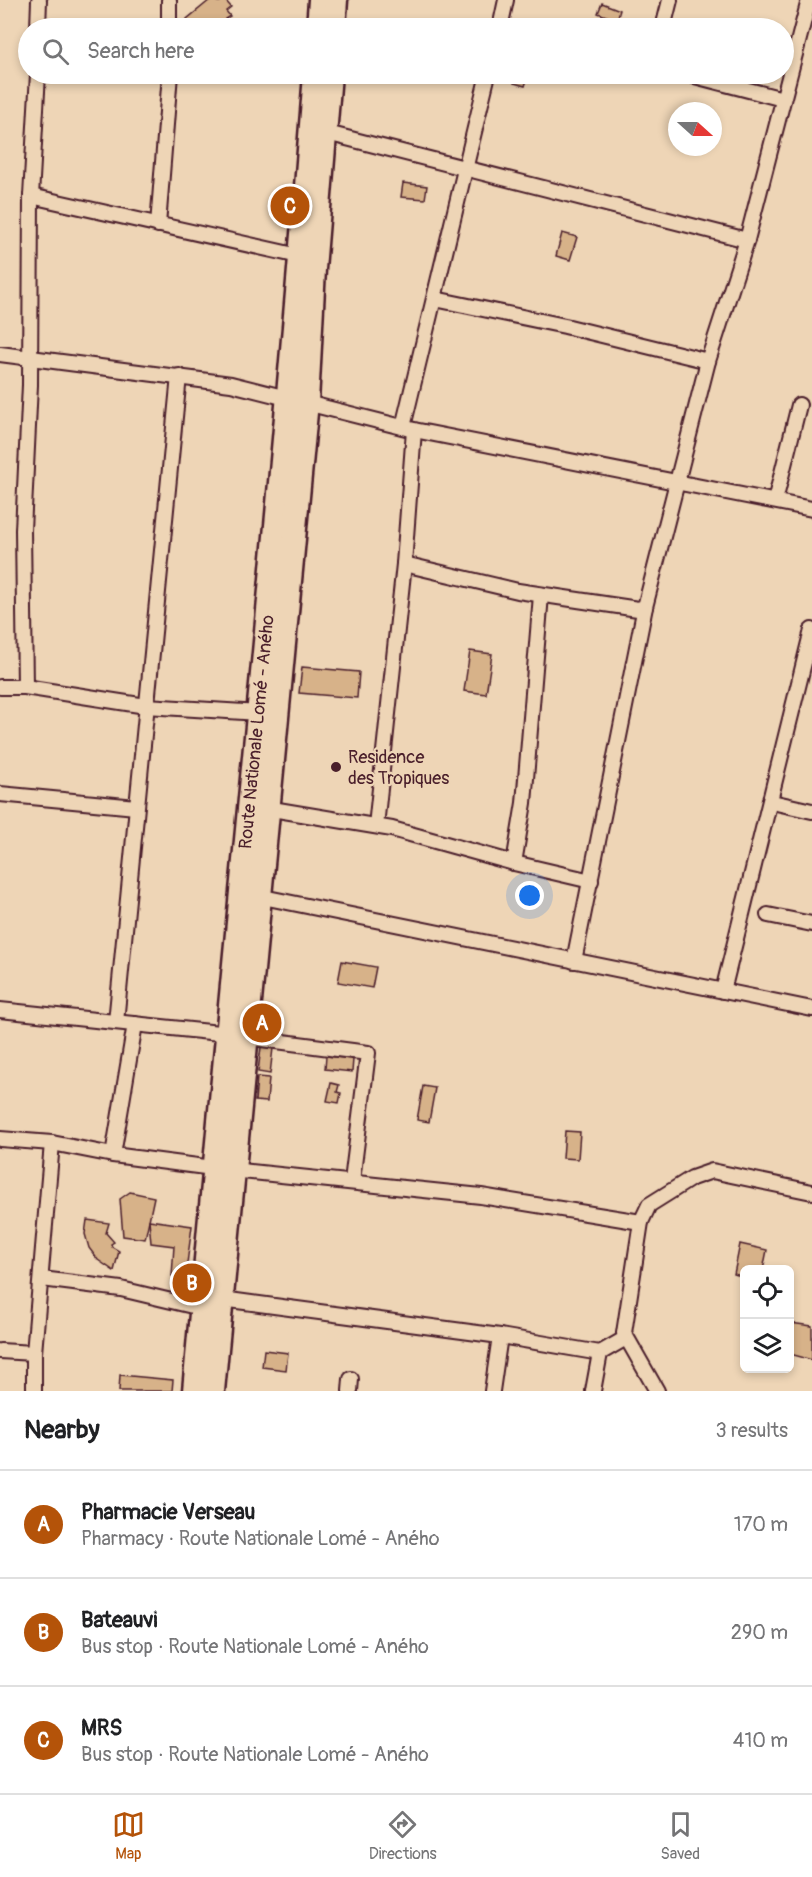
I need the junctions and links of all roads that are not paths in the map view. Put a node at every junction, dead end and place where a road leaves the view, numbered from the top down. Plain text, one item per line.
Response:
1 (39, 0) edge
2 (169, 0) edge
3 (320, 0) edge
4 (336, 0) edge
5 (506, 0) edge
6 (670, 0) edge
7 (809, 3) edge
8 (38, 18) edge
9 (169, 18) edge
10 (319, 18) edge
11 (335, 18) edge
12 (503, 18) edge
13 (666, 18) edge
14 (794, 58) edge
15 (37, 84) edge
16 (169, 84) edge
17 (314, 84) edge
18 (329, 84) edge
19 (485, 84) edge
20 (725, 84) edge
21 (787, 84) edge
22 (783, 99) junction
23 (327, 133) junction
24 (464, 167) junction
25 (31, 196) junction
26 (158, 225) junction
27 (747, 240) junction
28 (299, 256) junction
29 (435, 299) junction
30 (0, 354) edge
31 (30, 358) junction
32 (708, 361) junction
33 (179, 376) junction
34 (297, 400) junction
35 (800, 405) dead end
36 (408, 429) junction
37 (677, 483) junction
38 (775, 501) junction
39 (812, 509) edge
40 (404, 564) junction
41 (541, 595) junction
42 (645, 607) junction
43 (812, 630) edge
44 (0, 687) edge
45 (25, 687) junction
46 (146, 706) junction
47 (260, 713) junction
48 (0, 794) edge
49 (772, 802) junction
50 (136, 807) junction
51 (266, 808) junction
52 (812, 811) edge
53 (376, 826) junction
54 (514, 863) junction
55 (591, 881) junction
56 (250, 895) junction
57 (768, 915) dead end
58 (812, 924) edge
59 (574, 961) junction
60 (723, 991) junction
61 (812, 1009) edge
62 (0, 1010) edge
63 (116, 1022) junction
64 (135, 1024) junction
65 (237, 1036) junction
66 (0, 1138) edge
67 (52, 1143) junction
68 (113, 1155) junction
69 (223, 1169) junction
70 (352, 1180) junction
71 (812, 1191) edge
72 (641, 1222) junction
73 (42, 1279) junction
74 (212, 1304) junction
75 (500, 1336) junction
76 (626, 1338) junction
77 (0, 1351) edge
78 (34, 1353) junction
79 (600, 1353) junction
80 (34, 1391) edge
81 (194, 1391) edge
82 (213, 1391) edge
83 (492, 1391) edge
84 (593, 1391) edge
85 (657, 1391) edge

1 - 8 street
2 - 9 street
3 - 10 highway
4 - 11 highway
5 - 12 street
6 - 13 street
7 - 14 street
15 - 25 street
16 - 26 street
17 - 28 highway, Route Nationale Lomé - Aného
18 - 23 highway, Route Nationale Lomé - Aného
19 - 24 street
20 - 22 street
21 - 22 street
22 - 27 street
23 - 24 street
23 - 34 highway, Route Nationale Lomé - Aného
24 - 27 street
24 - 29 street
25 - 26 street
25 - 31 street
26 - 28 street
27 - 32 street
28 - 34 highway, Route Nationale Lomé - Aného
29 - 32 street
29 - 36 street
30 - 31 street
31 - 33 street
31 - 45 street
32 - 37 street
33 - 34 street
33 - 46 street
34 - 36 street
34 - 47 highway, Route Nationale Lomé - Aného
34 - 51 highway, Route Nationale Lomé - Aného
35 - 38 street
36 - 37 street
36 - 40 street
37 - 38 street
37 - 42 street
38 - 39 street
40 - 41 street
40 - 53 street
41 - 42 street
41 - 54 street
42 - 55 street
43 - 49 street
44 - 45 street
45 - 46 street
46 - 47 street
46 - 50 street
47 - 56 highway, Route Nationale Lomé - Aného
48 - 50 street
49 - 52 street
49 - 60 street
50 - 63 street
51 - 53 street
51 - 56 highway, Route Nationale Lomé - Aného
53 - 54 street
54 - 55 street
55 - 59 street
56 - 59 street
56 - 65 highway, Route Nationale Lomé - Aného
57 - 58 street
59 - 60 street
60 - 61 street
62 - 63 street
63 - 64 street
64 - 65 street
64 - 68 street
65 - 69 highway, Route Nationale Lomé - Aného
65 - 70 street
66 - 67 street
67 - 68 street
67 - 73 street
68 - 69 street
69 - 70 street
69 - 74 highway, Route Nationale Lomé - Aného
70 - 72 street
71 - 72 street
72 - 76 street
73 - 74 street
73 - 78 street
74 - 75 street
74 - 81 highway, Route Nationale Lomé - Aného
74 - 82 highway, Route Nationale Lomé - Aného
75 - 79 street
75 - 83 street
76 - 79 street
76 - 85 street
77 - 78 street
78 - 80 street
79 - 84 street

